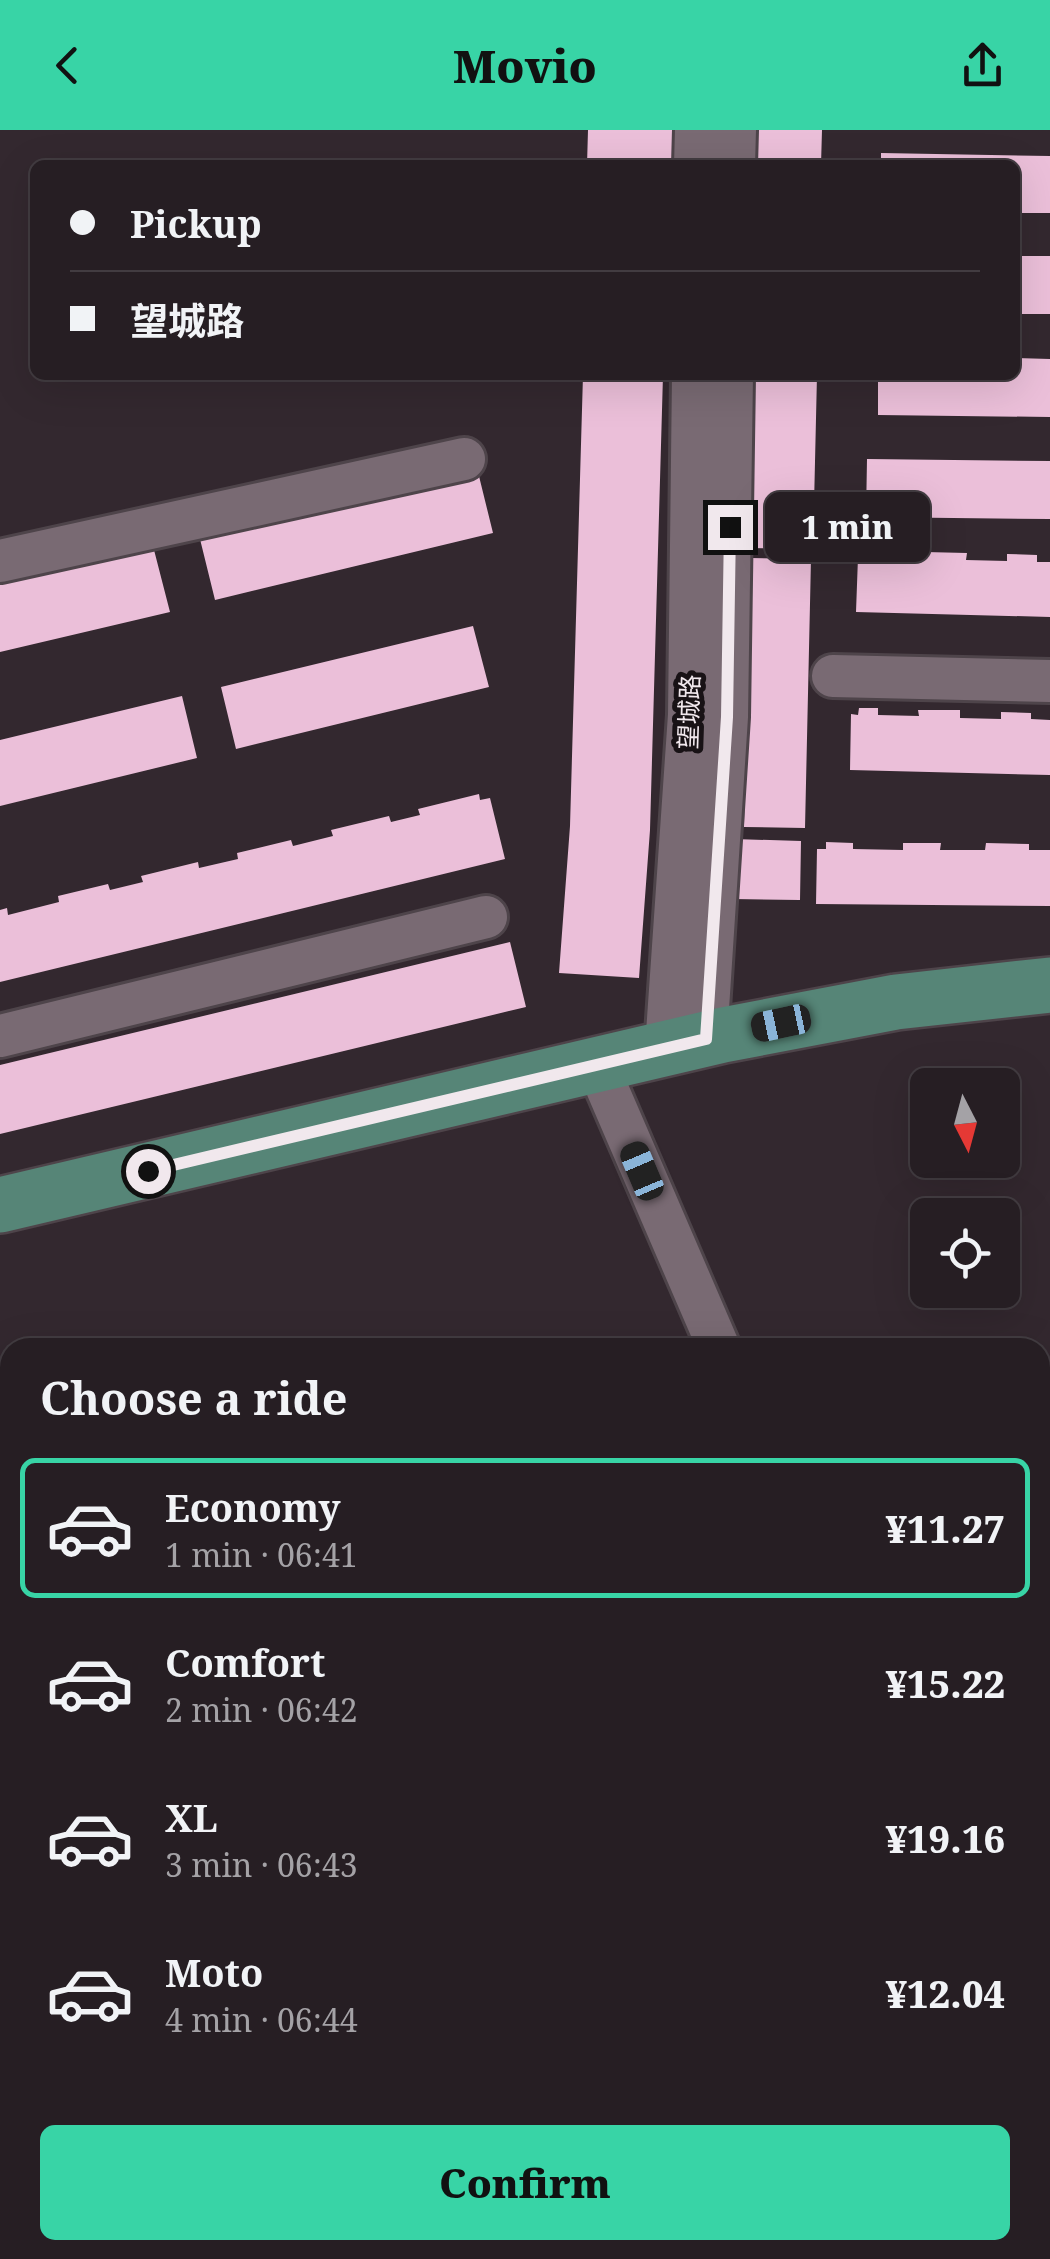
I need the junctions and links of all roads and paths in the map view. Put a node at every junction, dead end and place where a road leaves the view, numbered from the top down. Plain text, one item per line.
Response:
1 (696, 130) edge
2 (734, 130) edge
3 (696, 160) edge
4 (734, 160) edge
5 (693, 380) edge
6 (732, 380) edge
7 (464, 458) dead end
8 (0, 562) edge
9 (834, 676) dead end
10 (1050, 681) edge
11 (486, 918) dead end
12 (1050, 985) edge
13 (0, 1036) edge
14 (686, 1044) junction
15 (597, 1065) junction
16 (0, 1205) edge
17 (714, 1338) edge

1 - 3 street
2 - 4 street
5 - 14 street, 望城路
6 - 14 street, 望城路
7 - 8 street
9 - 10 street
11 - 13 street
12 - 14 main road
14 - 15 main road
15 - 16 main road
15 - 17 street

